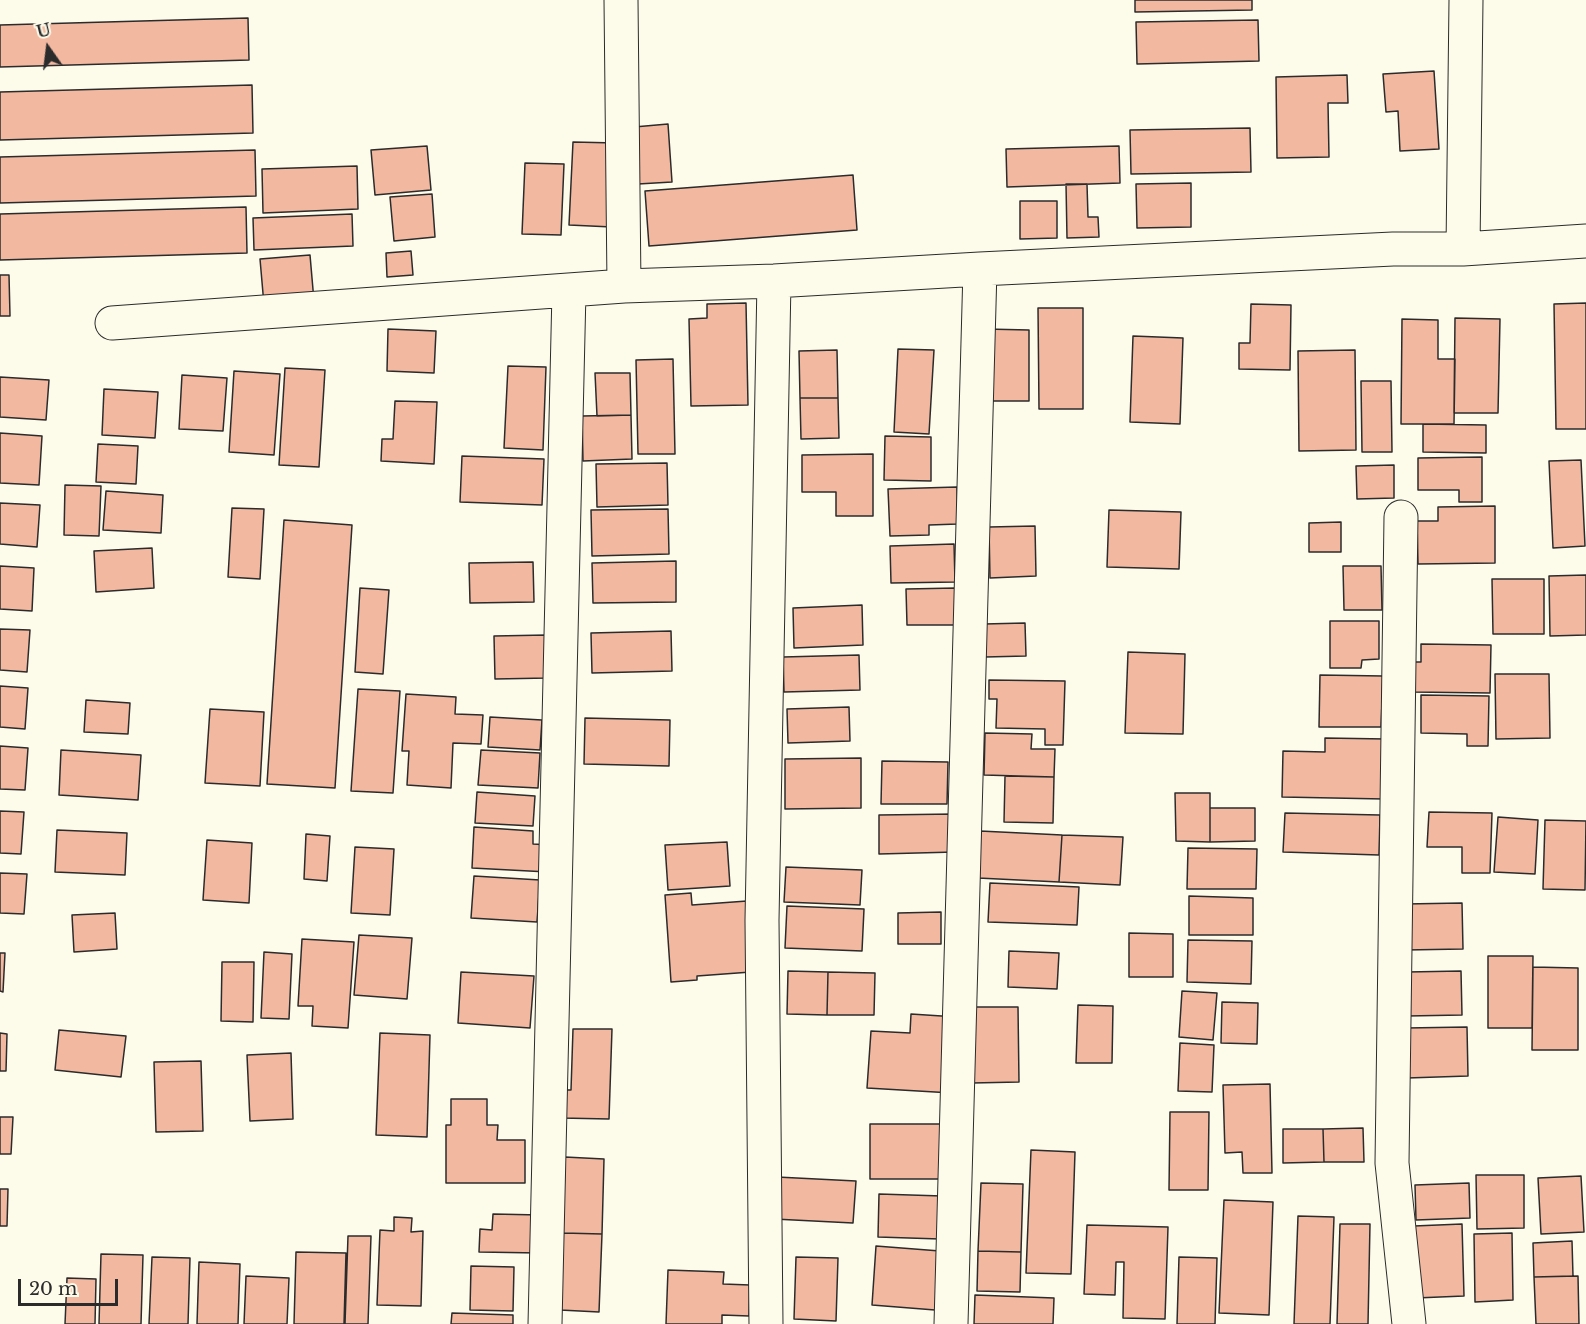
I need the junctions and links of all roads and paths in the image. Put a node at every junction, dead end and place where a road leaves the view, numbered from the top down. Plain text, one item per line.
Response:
1 (621, 0) edge
2 (1466, 0) edge
3 (1586, 241) edge
4 (1463, 249) junction
5 (980, 269) junction
6 (774, 281) junction
7 (624, 286) junction
8 (569, 291) junction
9 (112, 323) dead end
10 (1401, 517) dead end
11 (545, 1324) edge
12 (766, 1324) edge
13 (951, 1324) edge
14 (1409, 1324) edge

1 - 7 street
2 - 4 street
3 - 4 street
4 - 5 street
5 - 6 street
5 - 13 street
6 - 7 street
6 - 12 street
7 - 8 street
8 - 9 street
8 - 11 street
10 - 14 street

